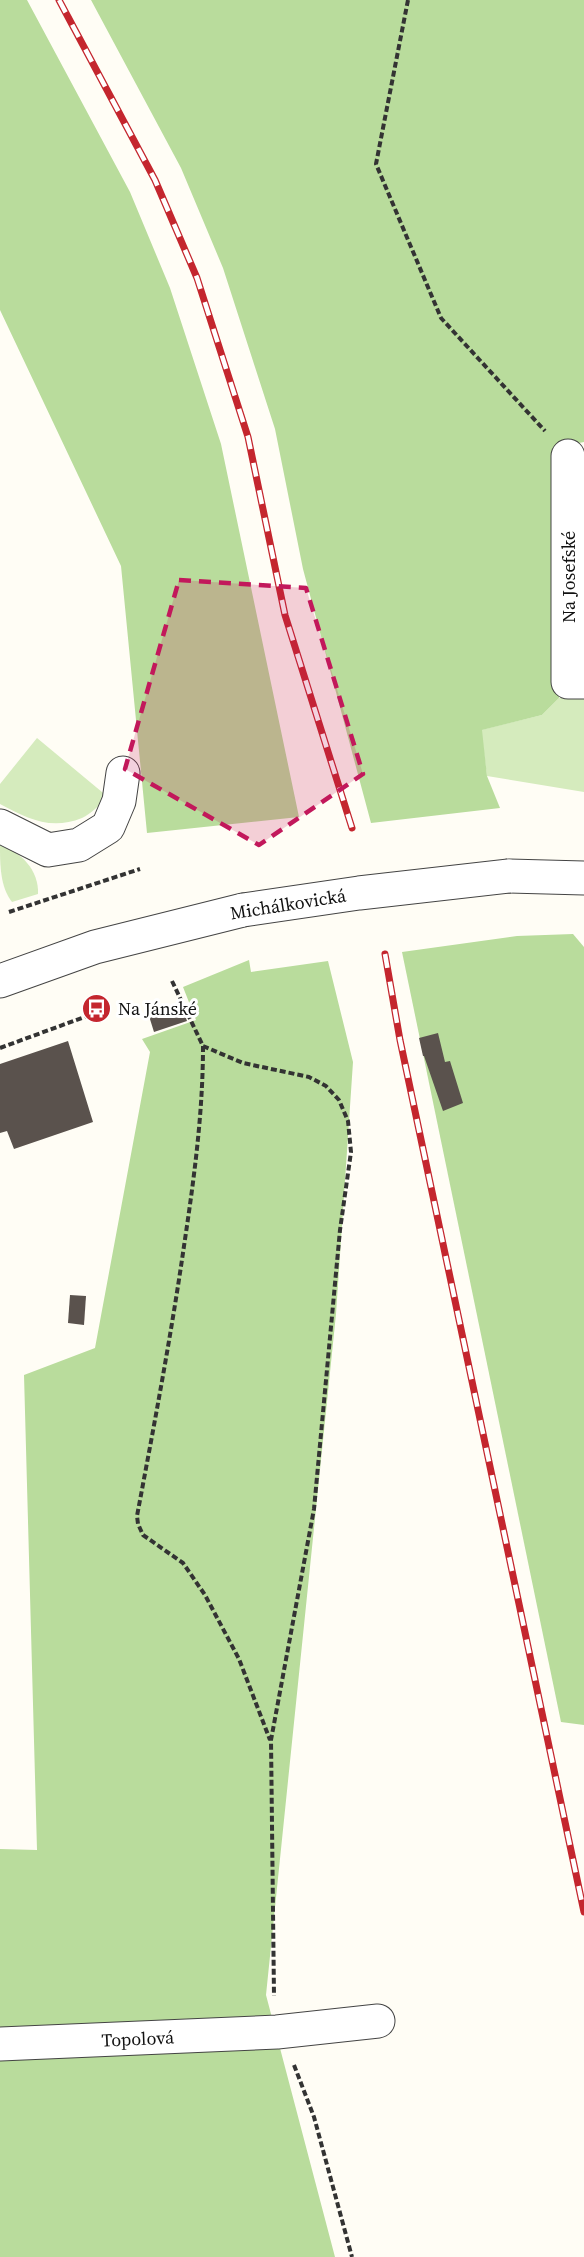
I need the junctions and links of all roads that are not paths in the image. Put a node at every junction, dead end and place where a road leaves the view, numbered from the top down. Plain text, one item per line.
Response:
1 (568, 456) road end
2 (584, 682) edge
3 (123, 773) dead end
4 (0, 826) edge
5 (584, 878) edge
6 (0, 981) edge
7 (378, 2021) dead end
8 (0, 2044) edge

1 - 2 street, Na Josefské
3 - 4 street
5 - 6 street, Michálkovická, bridge
7 - 8 street, Topolová

